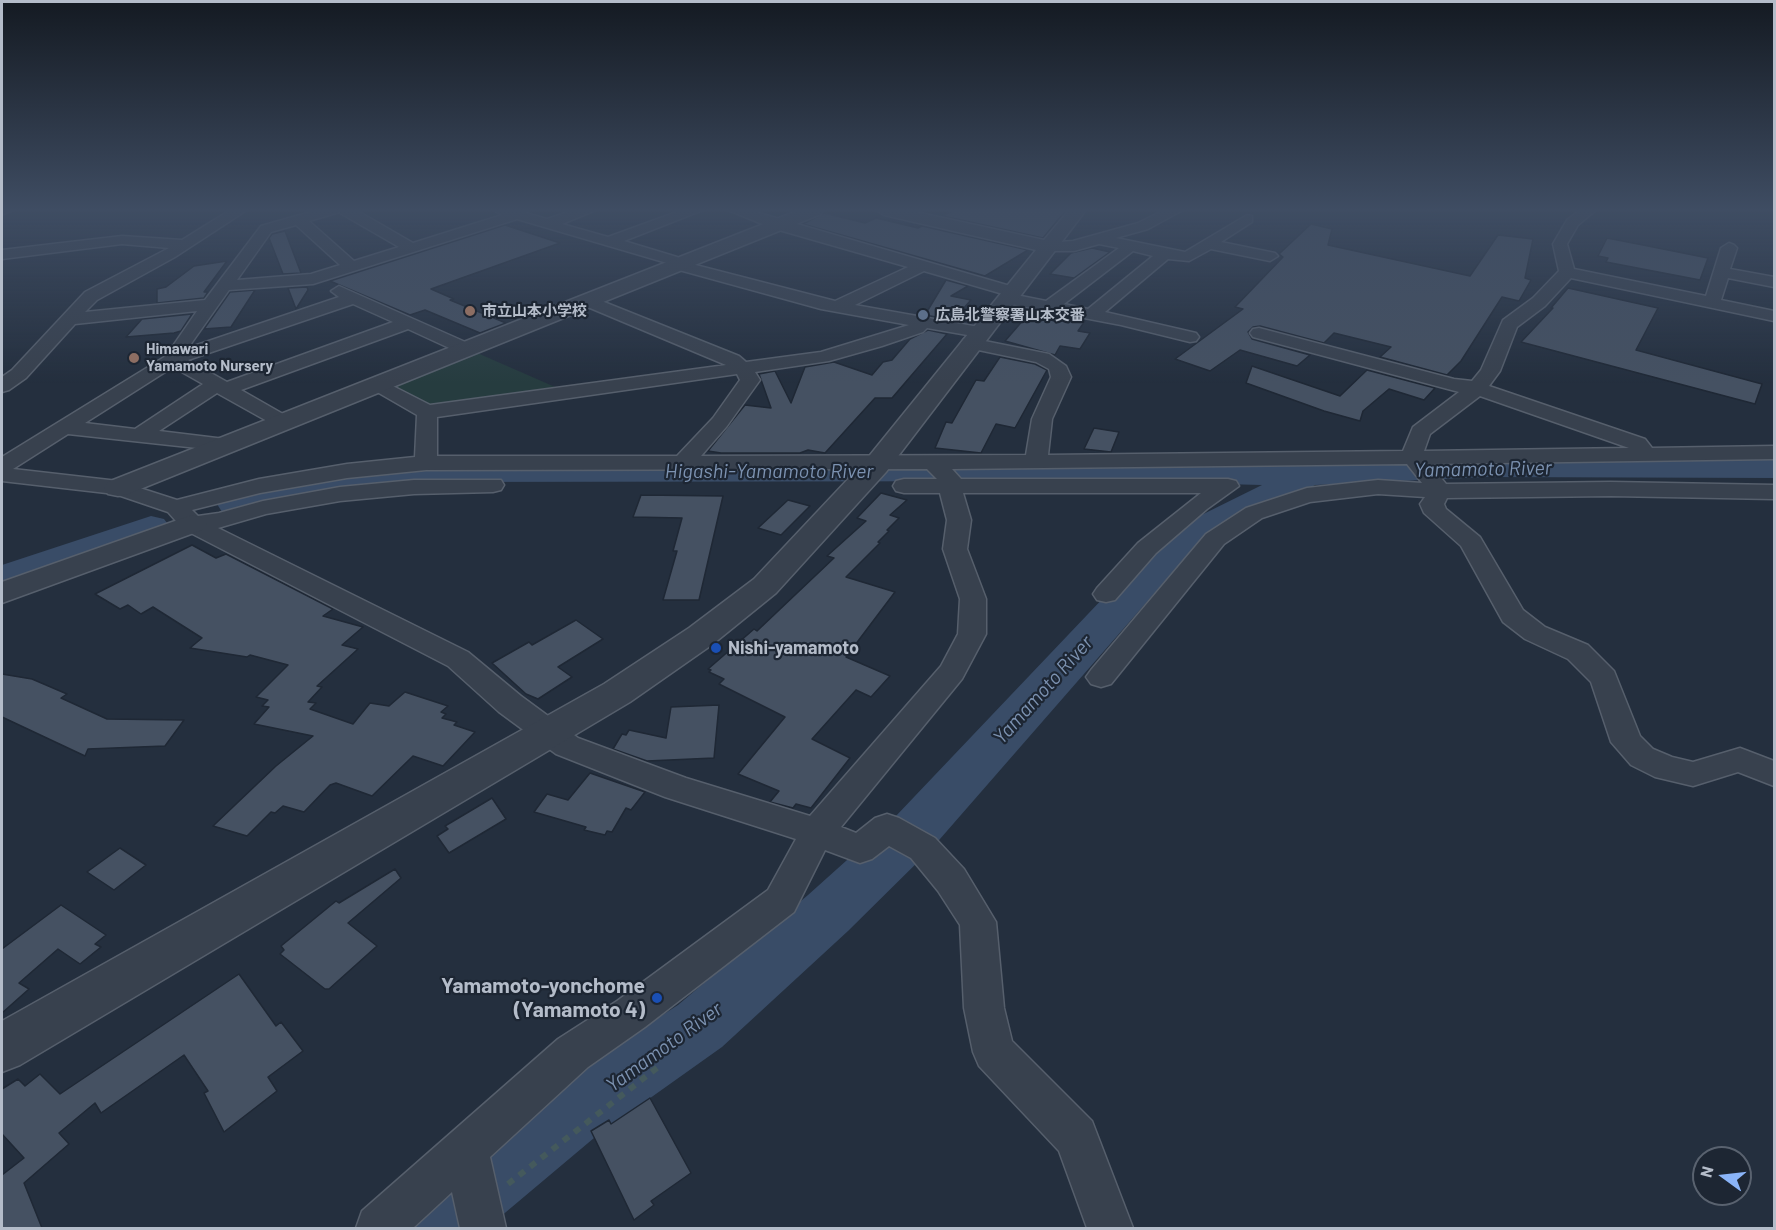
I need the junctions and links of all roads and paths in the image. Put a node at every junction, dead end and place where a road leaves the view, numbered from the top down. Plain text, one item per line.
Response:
1 (144, 267) edge
2 (237, 267) edge
3 (350, 267) edge
4 (672, 267) edge
5 (687, 267) edge
6 (919, 267) edge
7 (926, 267) edge
8 (1031, 267) edge
9 (1102, 267) edge
10 (1149, 267) edge
11 (1565, 267) edge
12 (1723, 267) edge
13 (1566, 272) junction
14 (1722, 272) junction
15 (313, 279) junction
16 (1774, 282) edge
17 (224, 285) junction
18 (1009, 294) junction
19 (354, 298) junction
20 (589, 300) junction
21 (1712, 303) junction
22 (210, 305) junction
23 (1050, 306) junction
24 (837, 307) junction
25 (1092, 314) junction
26 (1774, 316) edge
27 (69, 319) junction
28 (922, 322) junction
29 (408, 323) junction
30 (1259, 333) dead end
31 (1190, 337) dead end
32 (975, 338) junction
33 (466, 350) junction
34 (173, 359) junction
35 (744, 369) junction
36 (379, 384) junction
37 (2, 386) edge
38 (221, 387) junction
39 (1478, 388) junction
40 (427, 412) junction
41 (283, 422) junction
42 (63, 428) junction
43 (138, 436) junction
44 (225, 445) junction
45 (1774, 453) edge
46 (1646, 454) junction
47 (1412, 456) junction
48 (1036, 462) junction
49 (683, 463) junction
50 (426, 464) junction
51 (2, 466) edge
52 (872, 470) junction
53 (2, 474) edge
54 (946, 477) junction
55 (493, 485) dead end
56 (904, 486) dead end
57 (118, 488) junction
58 (1440, 491) junction
59 (1774, 492) edge
60 (184, 516) junction
61 (2, 593) edge
62 (1106, 594) dead end
63 (1101, 677) dead end
64 (548, 732) junction
65 (1774, 774) edge
66 (817, 832) junction
67 (2, 1048) edge
68 (662, 1064) dead end
69 (466, 1150) junction
70 (481, 1219) edge
71 (379, 1228) edge
72 (1110, 1228) edge

1 - 27 street
2 - 17 street
3 - 15 street
4 - 20 street
5 - 24 street
6 - 24 street
7 - 18 street
8 - 18 street
9 - 23 street
10 - 25 street
11 - 13 street
12 - 14 street
13 - 21 street
13 - 39 street
14 - 16 street
14 - 21 street
15 - 17 street
15 - 19 street
17 - 22 street
18 - 23 street
18 - 32 street
19 - 29 street
19 - 34 street
20 - 33 street
20 - 35 street
21 - 26 street
22 - 27 street
22 - 34 street
23 - 25 street
24 - 28 street
25 - 31 street
27 - 37 street
28 - 32 street
28 - 35 street
29 - 33 street
29 - 38 street
30 - 39 street
32 - 48 street
32 - 52 street
33 - 36 street
34 - 38 street
34 - 42 street
35 - 40 street
35 - 49 street
36 - 40 street
36 - 41 street
38 - 41 street
38 - 43 street
39 - 46 street
39 - 47 street
40 - 50 street
41 - 44 street
42 - 43 street
42 - 51 street
43 - 44 street
44 - 57 street
45 - 46 street
46 - 47 street
47 - 48 street
47 - 58 street
48 - 54 street
49 - 50 street
49 - 52 street
50 - 60 street
52 - 54 street
52 - 64 street
53 - 57 street
54 - 56 street
54 - 62 street
54 - 66 street
55 - 60 street
57 - 60 street
58 - 59 street
58 - 63 street
58 - 65 street
60 - 61 street
60 - 64 street
64 - 66 street
64 - 67 street
66 - 69 street
66 - 72 street
68 - 70 path
69 - 70 street
69 - 71 street

